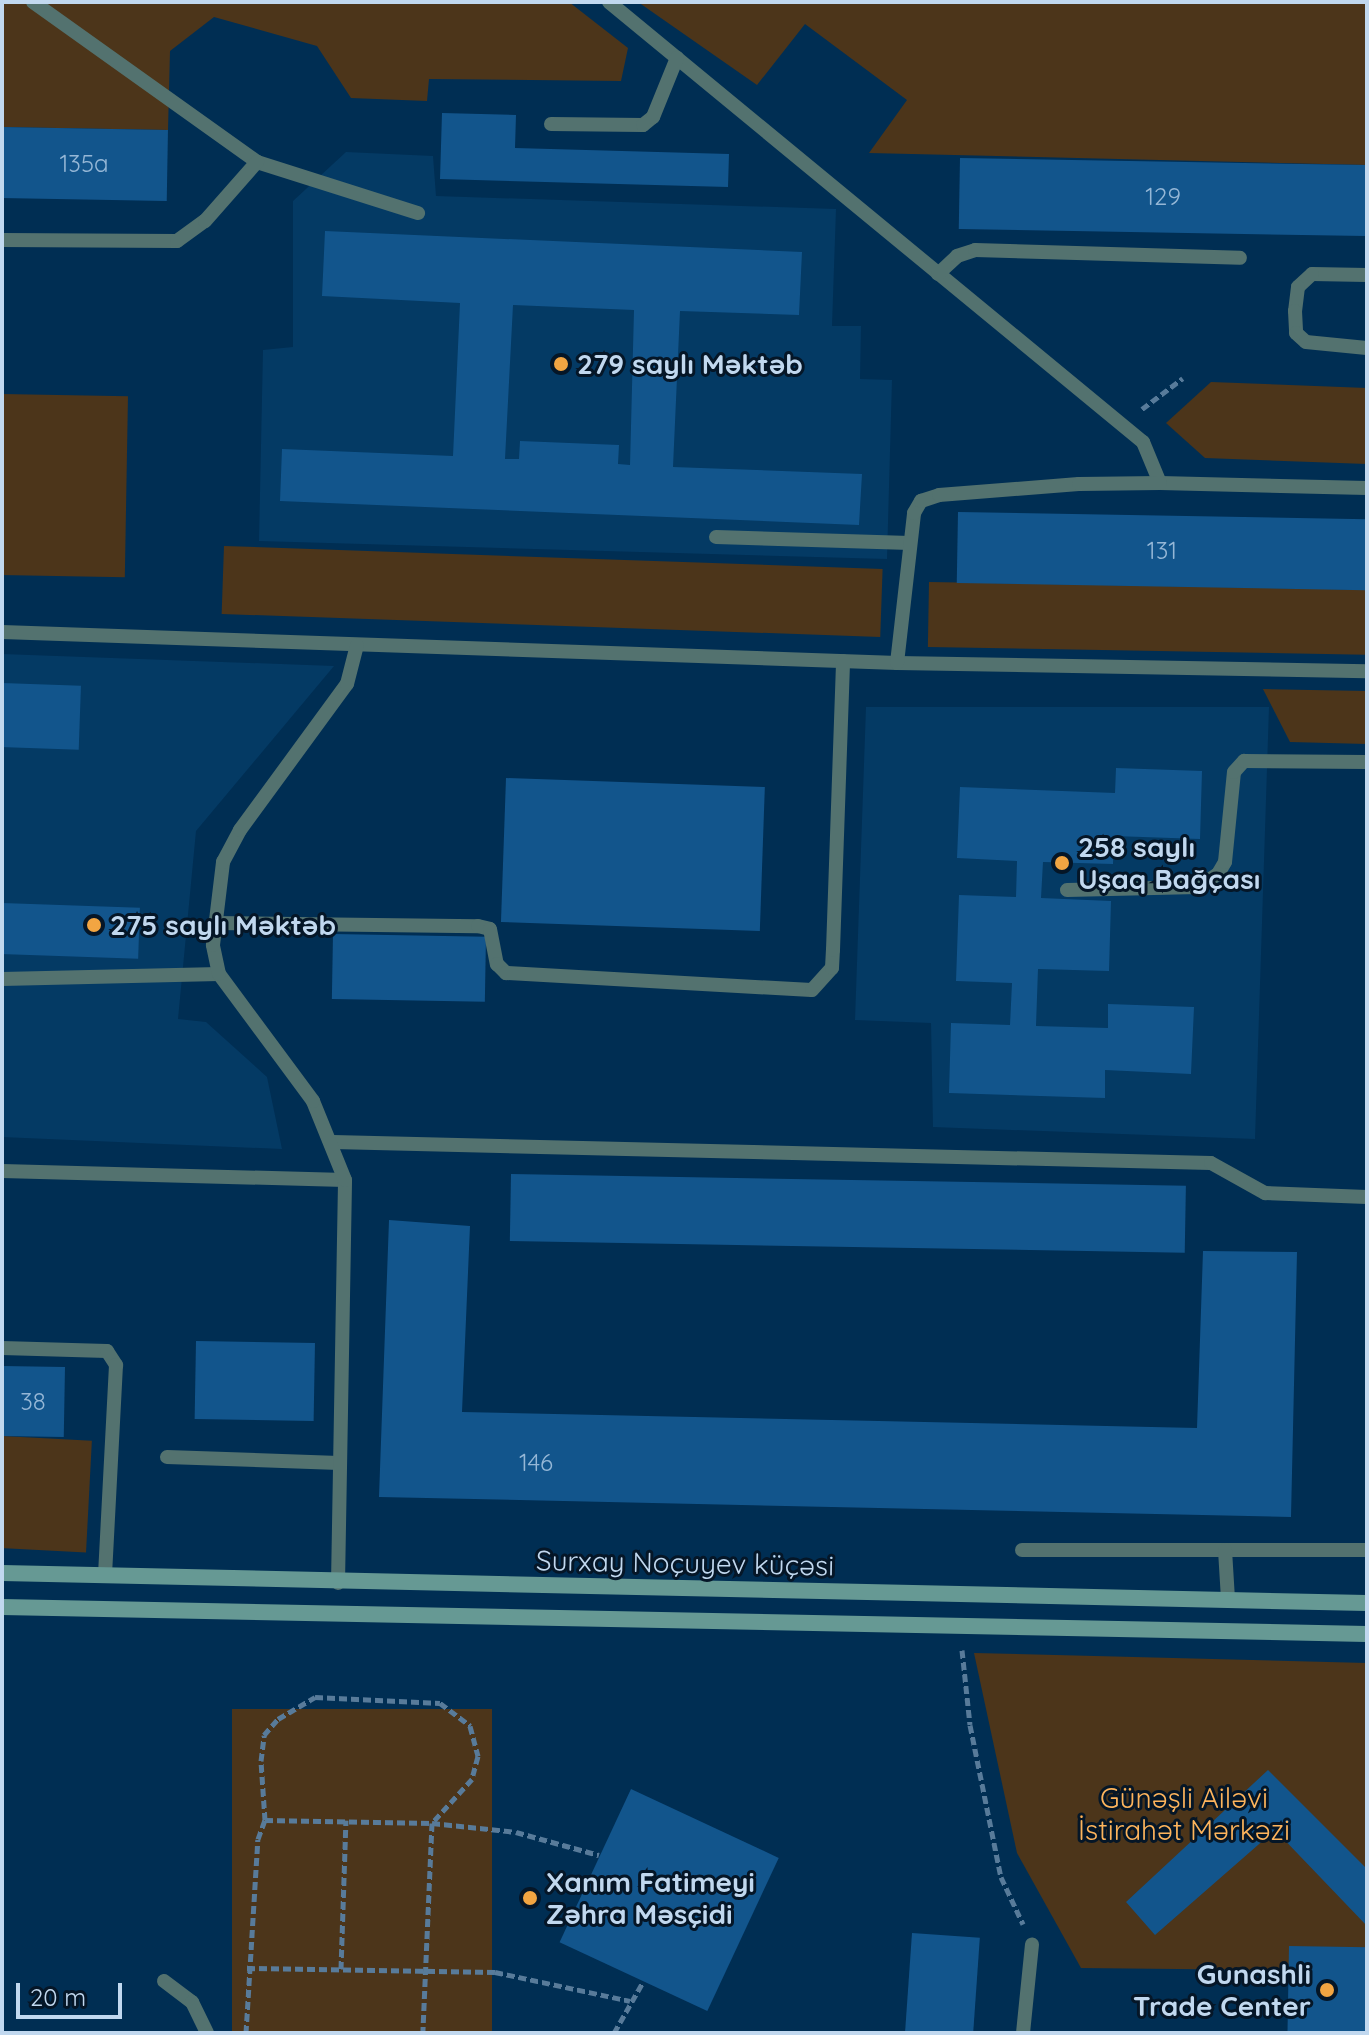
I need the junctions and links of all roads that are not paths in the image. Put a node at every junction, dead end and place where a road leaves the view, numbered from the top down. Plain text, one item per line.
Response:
1 (33, 2) edge
2 (609, 2) edge
3 (677, 58) junction
4 (551, 124) dead end
5 (257, 162) junction
6 (418, 213) dead end
7 (2, 240) edge
8 (1240, 258) dead end
9 (938, 274) junction
10 (1367, 275) edge
11 (1367, 348) edge
12 (1160, 483) junction
13 (1367, 488) edge
14 (716, 537) dead end
15 (910, 543) junction
16 (2, 632) edge
17 (357, 645) junction
18 (843, 661) junction
19 (897, 663) junction
20 (1367, 671) edge
21 (1367, 762) edge
22 (1067, 890) dead end
23 (214, 923) junction
24 (219, 974) junction
25 (2, 979) edge
26 (333, 1142) junction
27 (2, 1171) edge
28 (345, 1180) junction
29 (1367, 1197) edge
30 (2, 1348) edge
31 (167, 1457) dead end
32 (339, 1463) junction
33 (1022, 1550) dead end
34 (1225, 1550) junction
35 (1367, 1550) edge
36 (2, 1573) edge
37 (105, 1576) junction
38 (338, 1583) junction
39 (1228, 1599) junction
40 (1367, 1603) edge
41 (2, 1607) edge
42 (1367, 1634) edge
43 (1032, 1944) road end
44 (164, 1981) dead end
45 (207, 2033) edge
46 (1023, 2033) edge

1 - 5 lane
2 - 3 lane
3 - 4 lane
3 - 9 lane
5 - 6 lane
5 - 7 lane
8 - 9 lane
9 - 12 lane
10 - 11 lane
12 - 13 lane
12 - 15 lane
14 - 15 lane
15 - 19 lane
16 - 17 lane
17 - 18 lane
17 - 23 lane
18 - 19 lane
18 - 23 lane
19 - 20 lane
21 - 22 lane
23 - 24 lane
24 - 25 lane
24 - 26 lane
26 - 28 lane
26 - 29 lane
27 - 28 lane
28 - 32 lane
30 - 37 lane
31 - 32 lane
32 - 38 lane
33 - 34 lane
34 - 35 lane
34 - 39 lane
36 - 37 street, Surxay Noçuyev küçəsi
37 - 38 street, Surxay Noçuyev küçəsi
38 - 39 street, Surxay Noçuyev küçəsi
39 - 40 street, Surxay Noçuyev küçəsi
41 - 42 street, Surxay Noçuyev küçəsi
43 - 46 lane
44 - 45 lane

